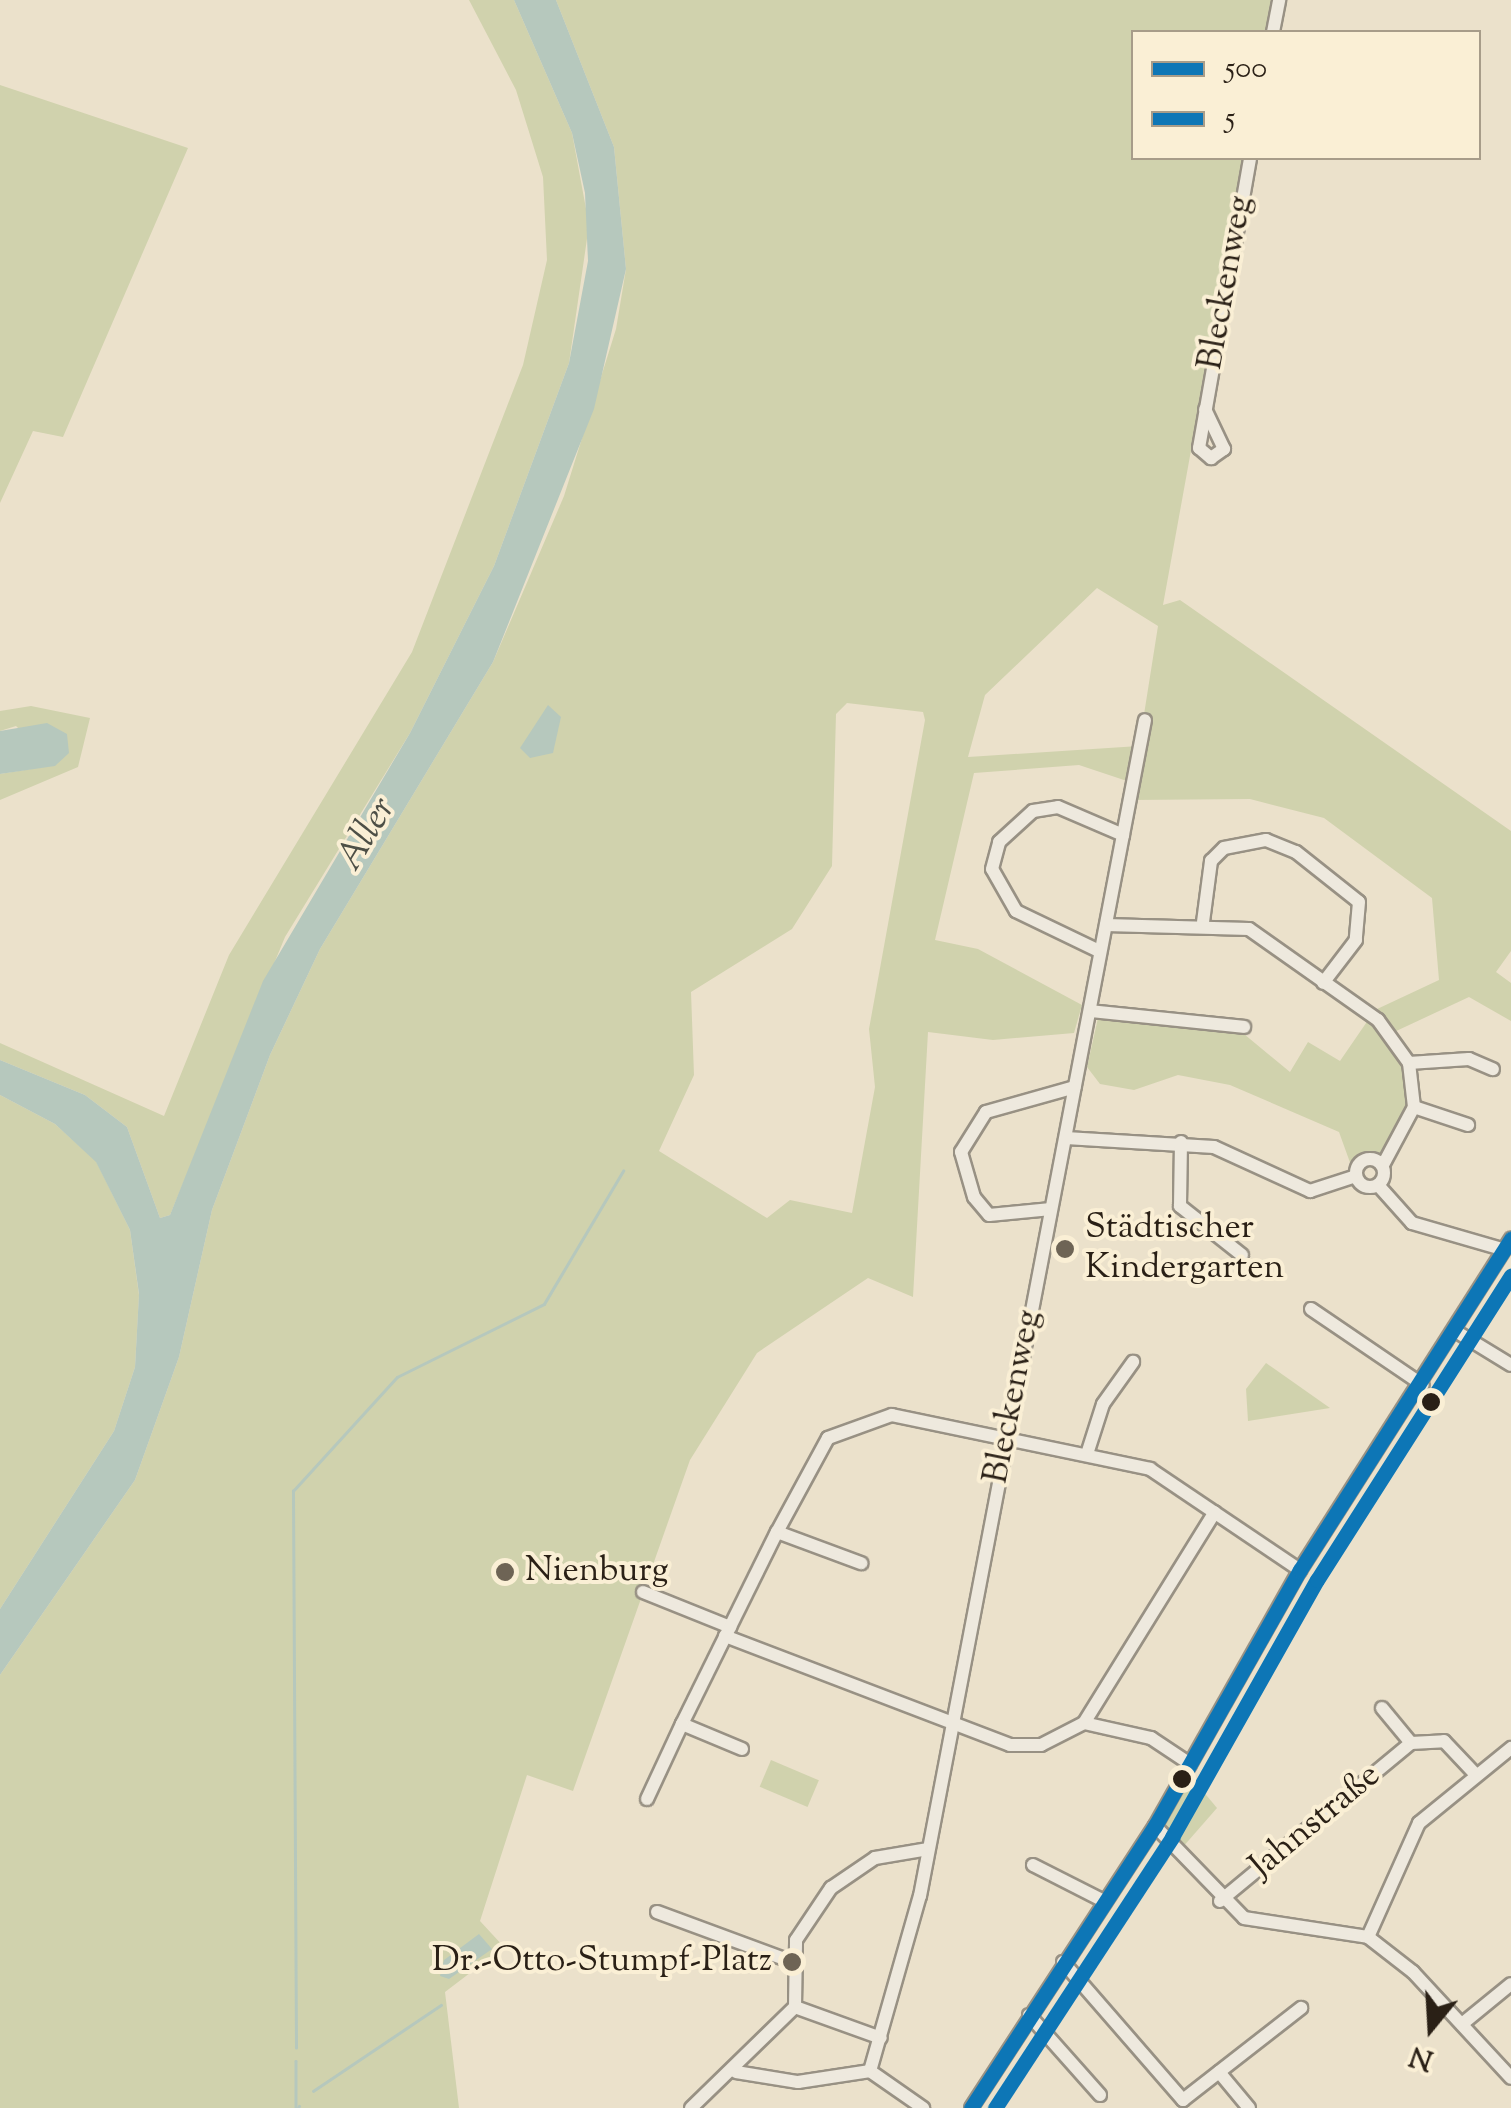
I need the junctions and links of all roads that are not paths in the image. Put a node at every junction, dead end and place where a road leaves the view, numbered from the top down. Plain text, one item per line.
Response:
1 (1279, 0) edge
2 (1273, 30) edge
3 (1250, 160) edge
4 (1205, 410) junction
5 (1145, 720) dead end
6 (1123, 836) junction
7 (1203, 922) junction
8 (1106, 925) junction
9 (1099, 951) junction
10 (1323, 983) junction
11 (1090, 1011) junction
12 (1244, 1027) dead end
13 (1409, 1063) junction
14 (1493, 1069) dead end
15 (1075, 1087) junction
16 (1414, 1107) junction
17 (1468, 1125) dead end
18 (1066, 1138) junction
19 (1180, 1142) junction
20 (1383, 1165) junction
21 (1356, 1176) junction
22 (1378, 1184) junction
23 (1051, 1209) junction
24 (1511, 1240) edge
25 (1498, 1248) junction
26 (1242, 1256) dead end
27 (1312, 1309) dead end
28 (1458, 1332) junction
29 (1132, 1362) dead end
30 (1511, 1365) edge
31 (1423, 1384) junction
32 (1004, 1438) junction
33 (1088, 1450) junction
34 (1216, 1512) junction
35 (777, 1532) junction
36 (860, 1563) dead end
37 (1300, 1570) junction
38 (644, 1592) dead end
39 (728, 1632) junction
40 (1382, 1708) dead end
41 (1084, 1723) junction
42 (682, 1724) junction
43 (952, 1724) junction
44 (1411, 1744) junction
45 (1511, 1748) edge
46 (742, 1749) dead end
47 (1190, 1764) junction
48 (1476, 1775) junction
49 (646, 1800) dead end
50 (1155, 1826) junction
51 (928, 1849) junction
52 (1033, 1866) dead end
53 (1102, 1900) junction
54 (1220, 1902) junction
55 (657, 1912) dead end
56 (1368, 1937) junction
57 (790, 1961) junction
58 (1063, 1962) junction
59 (1511, 1984) edge
60 (795, 2007) junction
61 (1301, 2008) dead end
62 (1029, 2015) junction
63 (1462, 2024) junction
64 (881, 2038) junction
65 (870, 2071) junction
66 (736, 2072) junction
67 (1220, 2072) junction
68 (1511, 2078) edge
69 (1100, 2095) dead end
70 (1182, 2104) edge
71 (691, 2108) edge
72 (923, 2108) edge
73 (971, 2108) edge
74 (1248, 2108) edge

1 - 2 street
3 - 4 street, Bleckenweg
4 - 4 street, Bleckenweg
5 - 6 street, Bleckenweg
6 - 8 street, Bleckenweg
6 - 9 street
7 - 8 street
7 - 10 street
7 - 10 street
8 - 9 street, Bleckenweg
9 - 11 street, Bleckenweg
10 - 13 street
11 - 12 street
11 - 15 street, Bleckenweg
13 - 14 street
13 - 16 street
15 - 18 street, Bleckenweg
15 - 23 street
16 - 17 street
16 - 20 street
18 - 19 street
18 - 23 street, Bleckenweg
19 - 21 street
19 - 26 street
20 - 21 street
20 - 22 street
21 - 22 street
22 - 25 street
23 - 32 street, Bleckenweg
24 - 25 street
25 - 28 street
27 - 31 street
28 - 30 street
28 - 31 street
29 - 33 street
31 - 37 street
32 - 33 street
32 - 35 street
32 - 43 street, Bleckenweg
33 - 34 street
34 - 37 street
34 - 41 street
35 - 36 street
35 - 39 street
37 - 47 street
38 - 39 street
39 - 42 street
39 - 43 street
40 - 44 street, Jahnstraße
41 - 43 street
41 - 47 street
42 - 46 street
42 - 49 street
43 - 51 street, Bleckenweg
44 - 48 street, Jahnstraße
44 - 54 street, Jahnstraße
45 - 48 street
47 - 50 street
48 - 56 street
50 - 53 street
50 - 54 street
51 - 57 street
51 - 64 street, Bleckenweg
52 - 53 street
53 - 58 street
54 - 56 street
55 - 57 street
56 - 63 street
57 - 60 street
58 - 62 street
58 - 70 street
59 - 63 street
60 - 64 street
60 - 66 street
61 - 67 street
62 - 69 street
62 - 73 street
63 - 68 street
64 - 65 street, Bleckenweg
65 - 66 street
65 - 72 street
66 - 71 street
67 - 70 street
67 - 74 street

